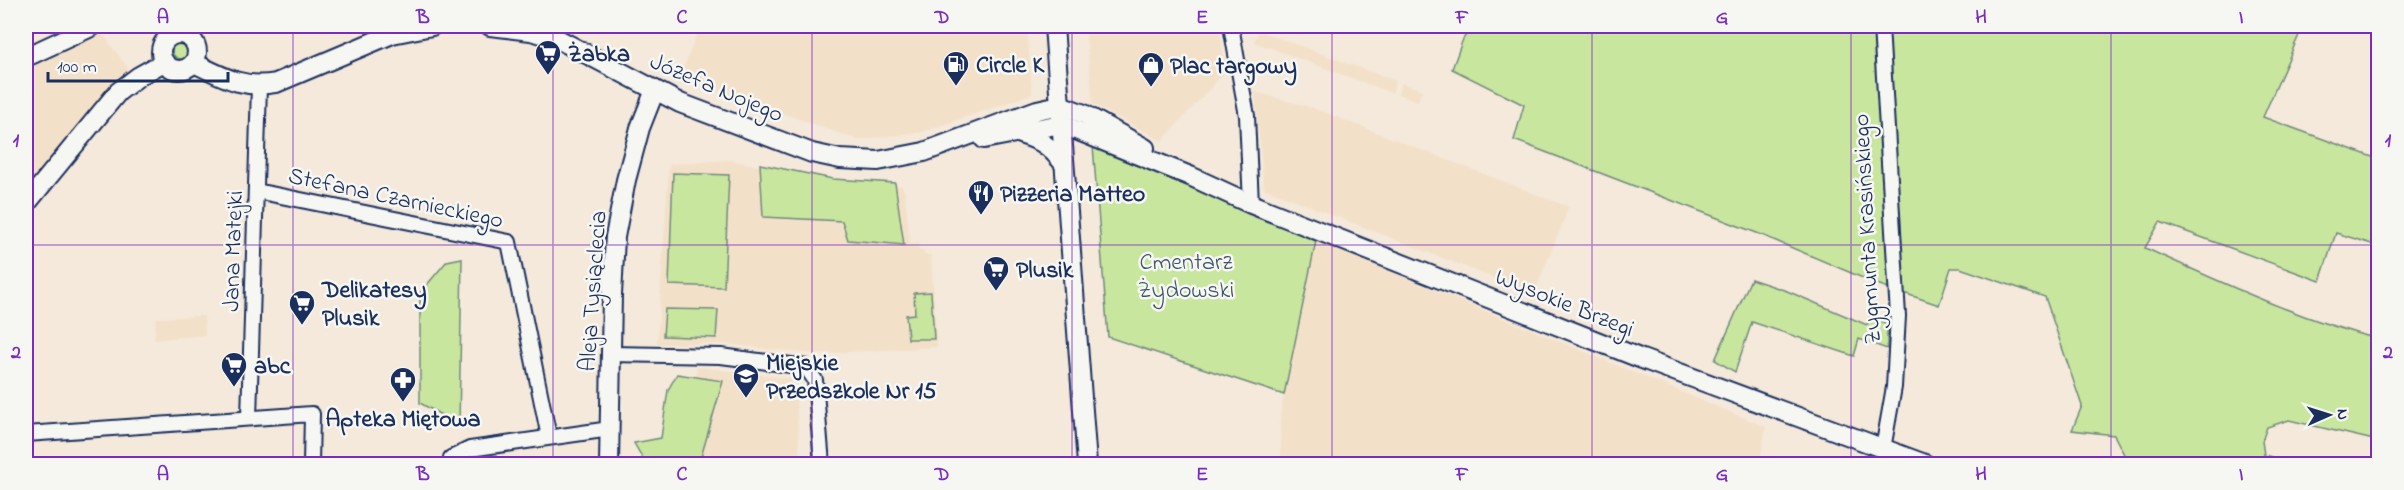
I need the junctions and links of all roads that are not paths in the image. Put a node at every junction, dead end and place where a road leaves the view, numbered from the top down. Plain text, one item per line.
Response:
1 (93, 26) edge
2 (432, 26) edge
3 (490, 26) edge
4 (1054, 26) edge
5 (1231, 26) edge
6 (1881, 26) edge
7 (532, 28) edge
8 (193, 31) edge
9 (26, 57) edge
10 (164, 62) junction
11 (194, 63) junction
12 (259, 86) junction
13 (655, 90) junction
14 (1060, 105) junction
15 (1061, 124) junction
16 (1016, 133) junction
17 (931, 150) junction
18 (1064, 164) junction
19 (1190, 176) junction
20 (256, 191) junction
21 (26, 204) edge
22 (1251, 204) junction
23 (610, 354) junction
24 (249, 418) junction
25 (609, 429) junction
26 (26, 434) edge
27 (549, 437) junction
28 (1882, 457) edge
29 (311, 465) edge
30 (451, 465) edge
31 (609, 465) edge
32 (822, 465) edge
33 (1087, 465) edge
34 (1925, 465) edge

1 - 9 street
2 - 12 street
3 - 7 street, Józefa Nojego
4 - 14 street
5 - 22 street
6 - 28 street, Zygmunta Krasińskiego
7 - 13 street, Józefa Nojego
8 - 10 street
8 - 11 street
10 - 11 street
10 - 21 street
11 - 12 street
12 - 20 street, Jana Matejki
13 - 17 street, Józefa Nojego
13 - 23 street, Aleja Tysiąclecia
14 - 15 street
14 - 17 street, Józefa Nojego
14 - 19 street, Wysokie Brzegi
15 - 16 street, Józefa Nojego
15 - 18 street
15 - 19 street, Wysokie Brzegi
16 - 17 street, Józefa Nojego
16 - 18 street
18 - 33 street
19 - 22 street, Wysokie Brzegi
20 - 24 street, Jana Matejki
20 - 27 street, Stefana Czarnieckiego
22 - 28 street, Wysokie Brzegi
23 - 25 street, Aleja Tysiąclecia
23 - 32 street
24 - 26 street
24 - 29 street
25 - 27 street
25 - 31 street, Aleja Tysiąclecia
27 - 30 street
28 - 34 street, Wysokie Brzegi

